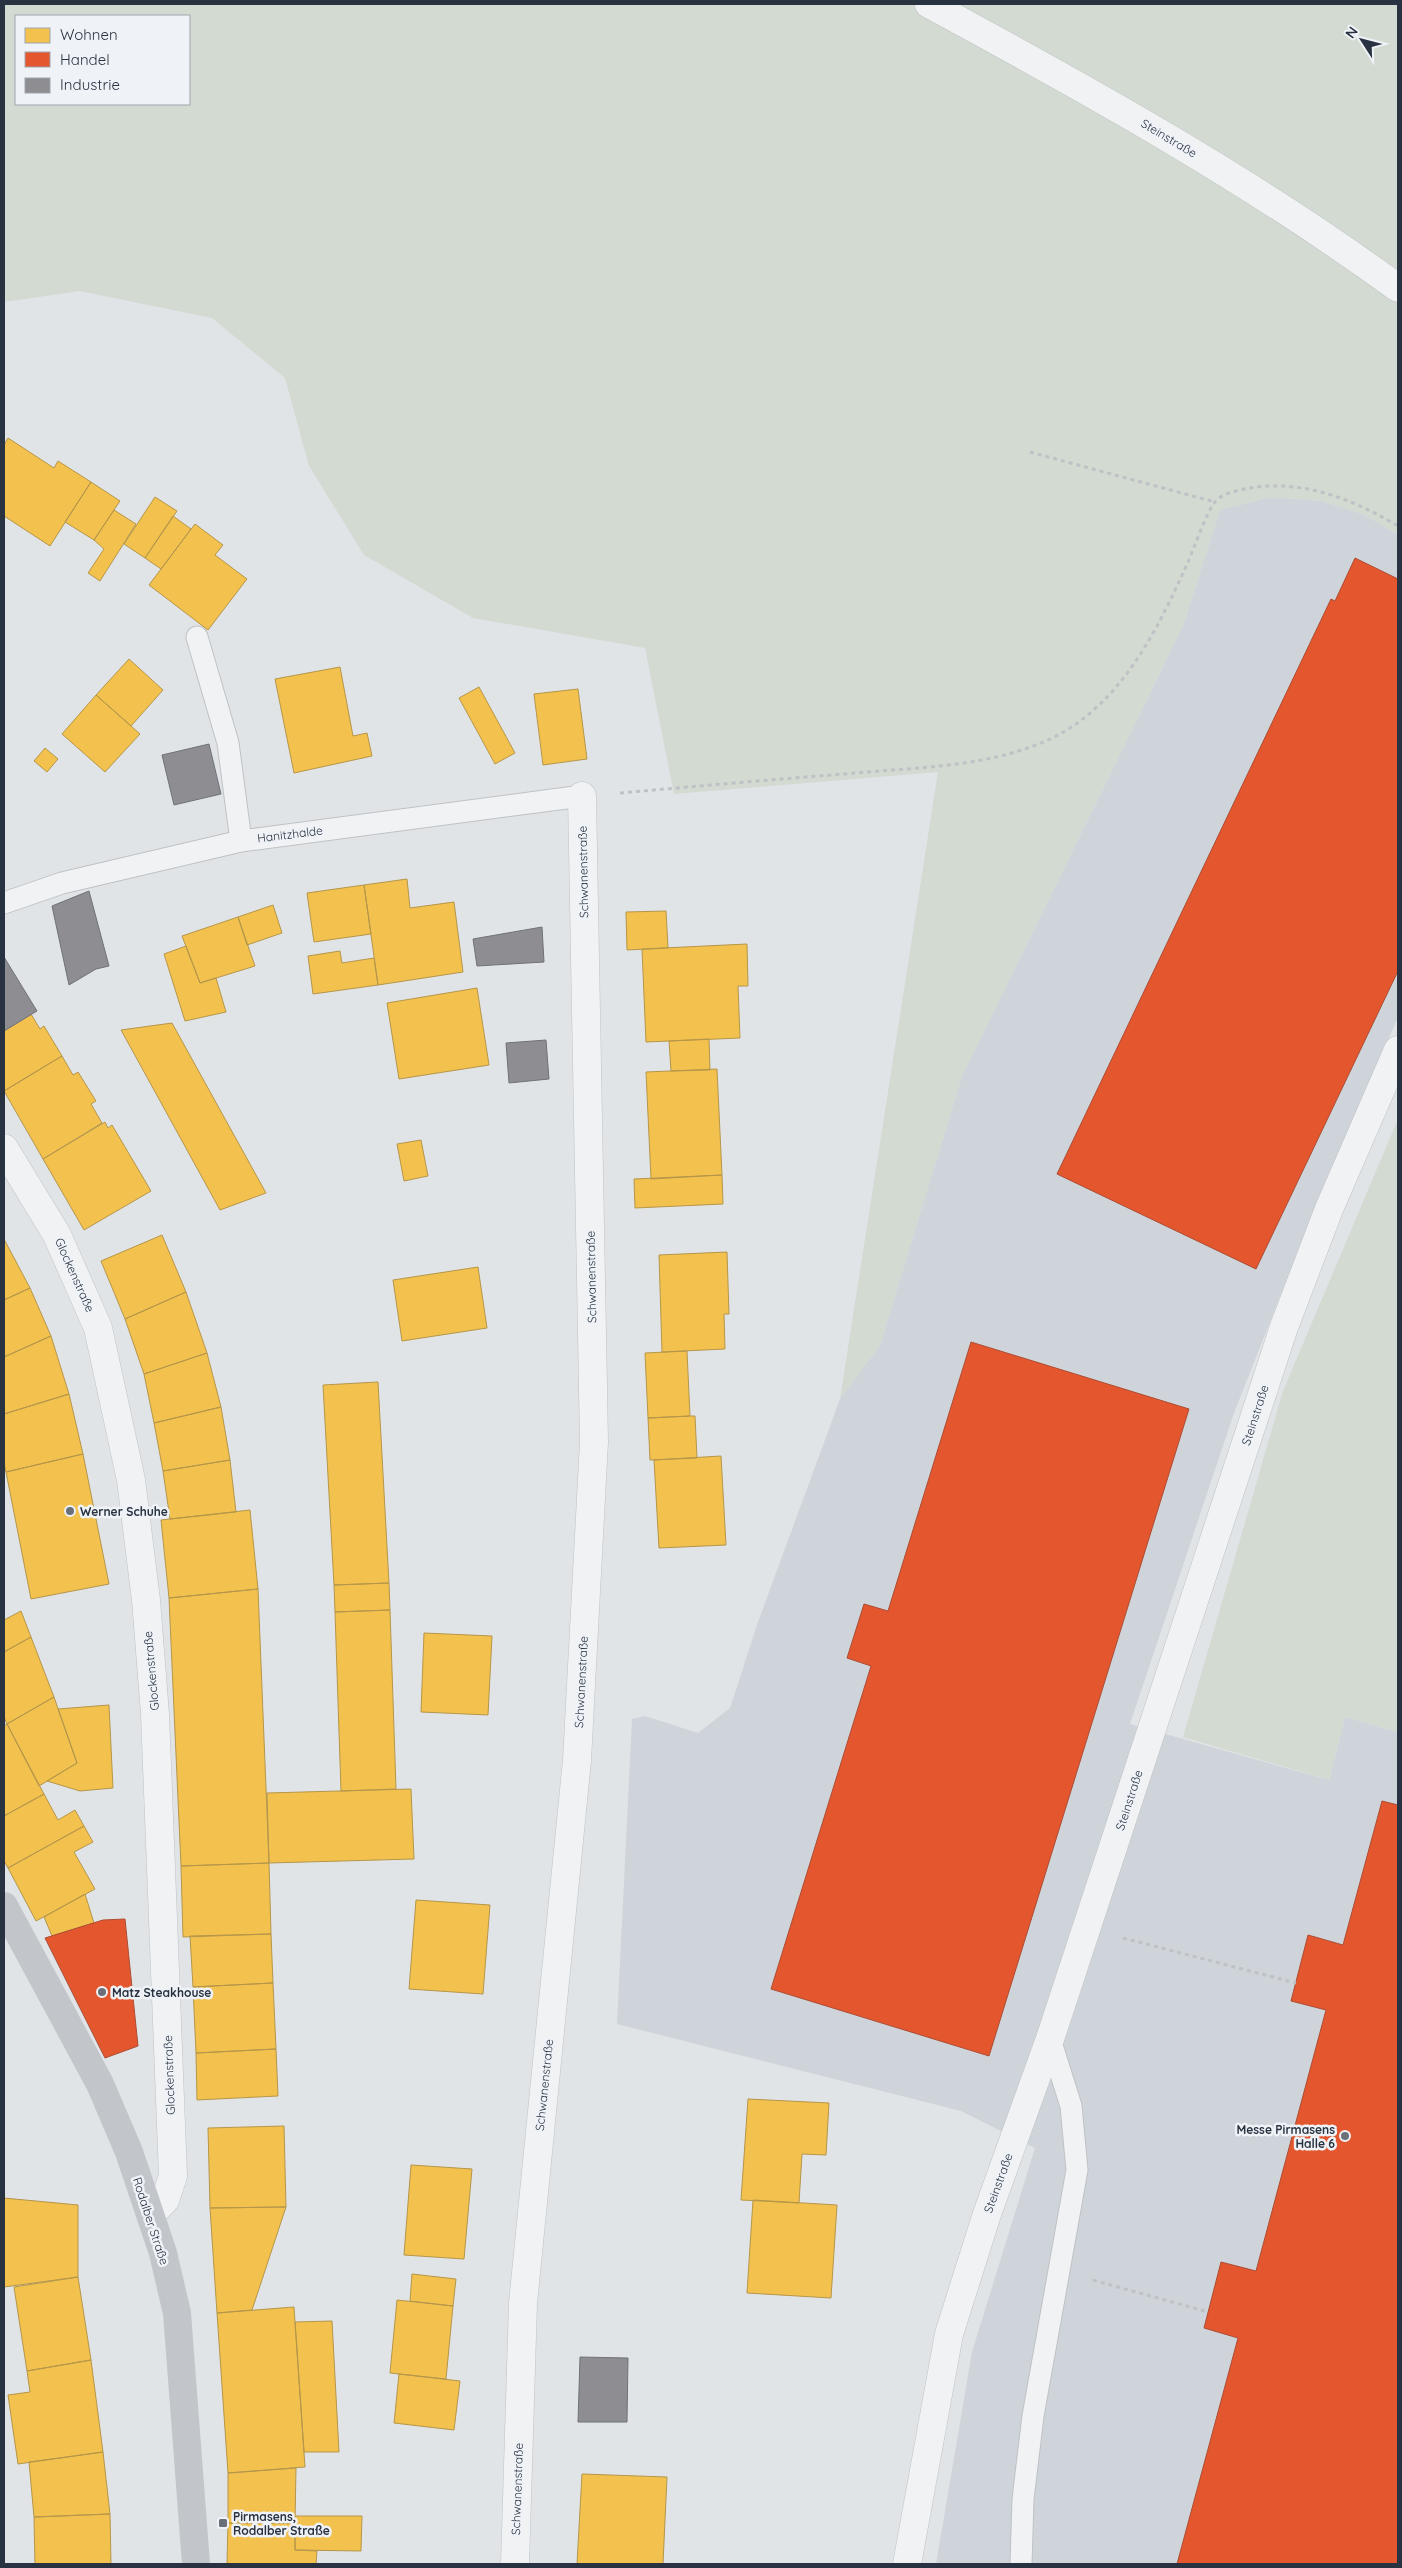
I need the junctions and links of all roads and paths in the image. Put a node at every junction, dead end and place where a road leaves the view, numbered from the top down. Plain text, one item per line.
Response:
1 (928, 4) edge
2 (1398, 288) edge
3 (1030, 452) dead end
4 (1215, 502) junction
5 (1398, 526) edge
6 (197, 637) dead end
7 (582, 796) junction
8 (241, 841) junction
9 (4, 903) edge
10 (1398, 1050) edge
11 (4, 1148) edge
12 (4, 1906) edge
13 (1086, 1929) junction
14 (1296, 1983) dead end
15 (1050, 2039) junction
16 (151, 2214) junction
17 (1102, 2282) dead end
18 (1208, 2312) dead end
19 (196, 2564) edge
20 (515, 2564) edge
21 (906, 2564) edge
22 (1021, 2564) edge

1 - 2 street, Steinstraße
3 - 4 path
4 - 5 path
4 - 7 path
6 - 8 lane
7 - 8 lane, Hanitzhalde
7 - 20 street, Schwanenstraße
8 - 9 lane, Hanitzhalde
10 - 13 street, Steinstraße
11 - 16 street, Glockenstraße
12 - 16 main road, Rodalber Straße
13 - 14 path
13 - 15 street, Steinstraße
15 - 21 street, Steinstraße
15 - 22 lane
16 - 19 main road, Rodalber Straße
17 - 18 path

